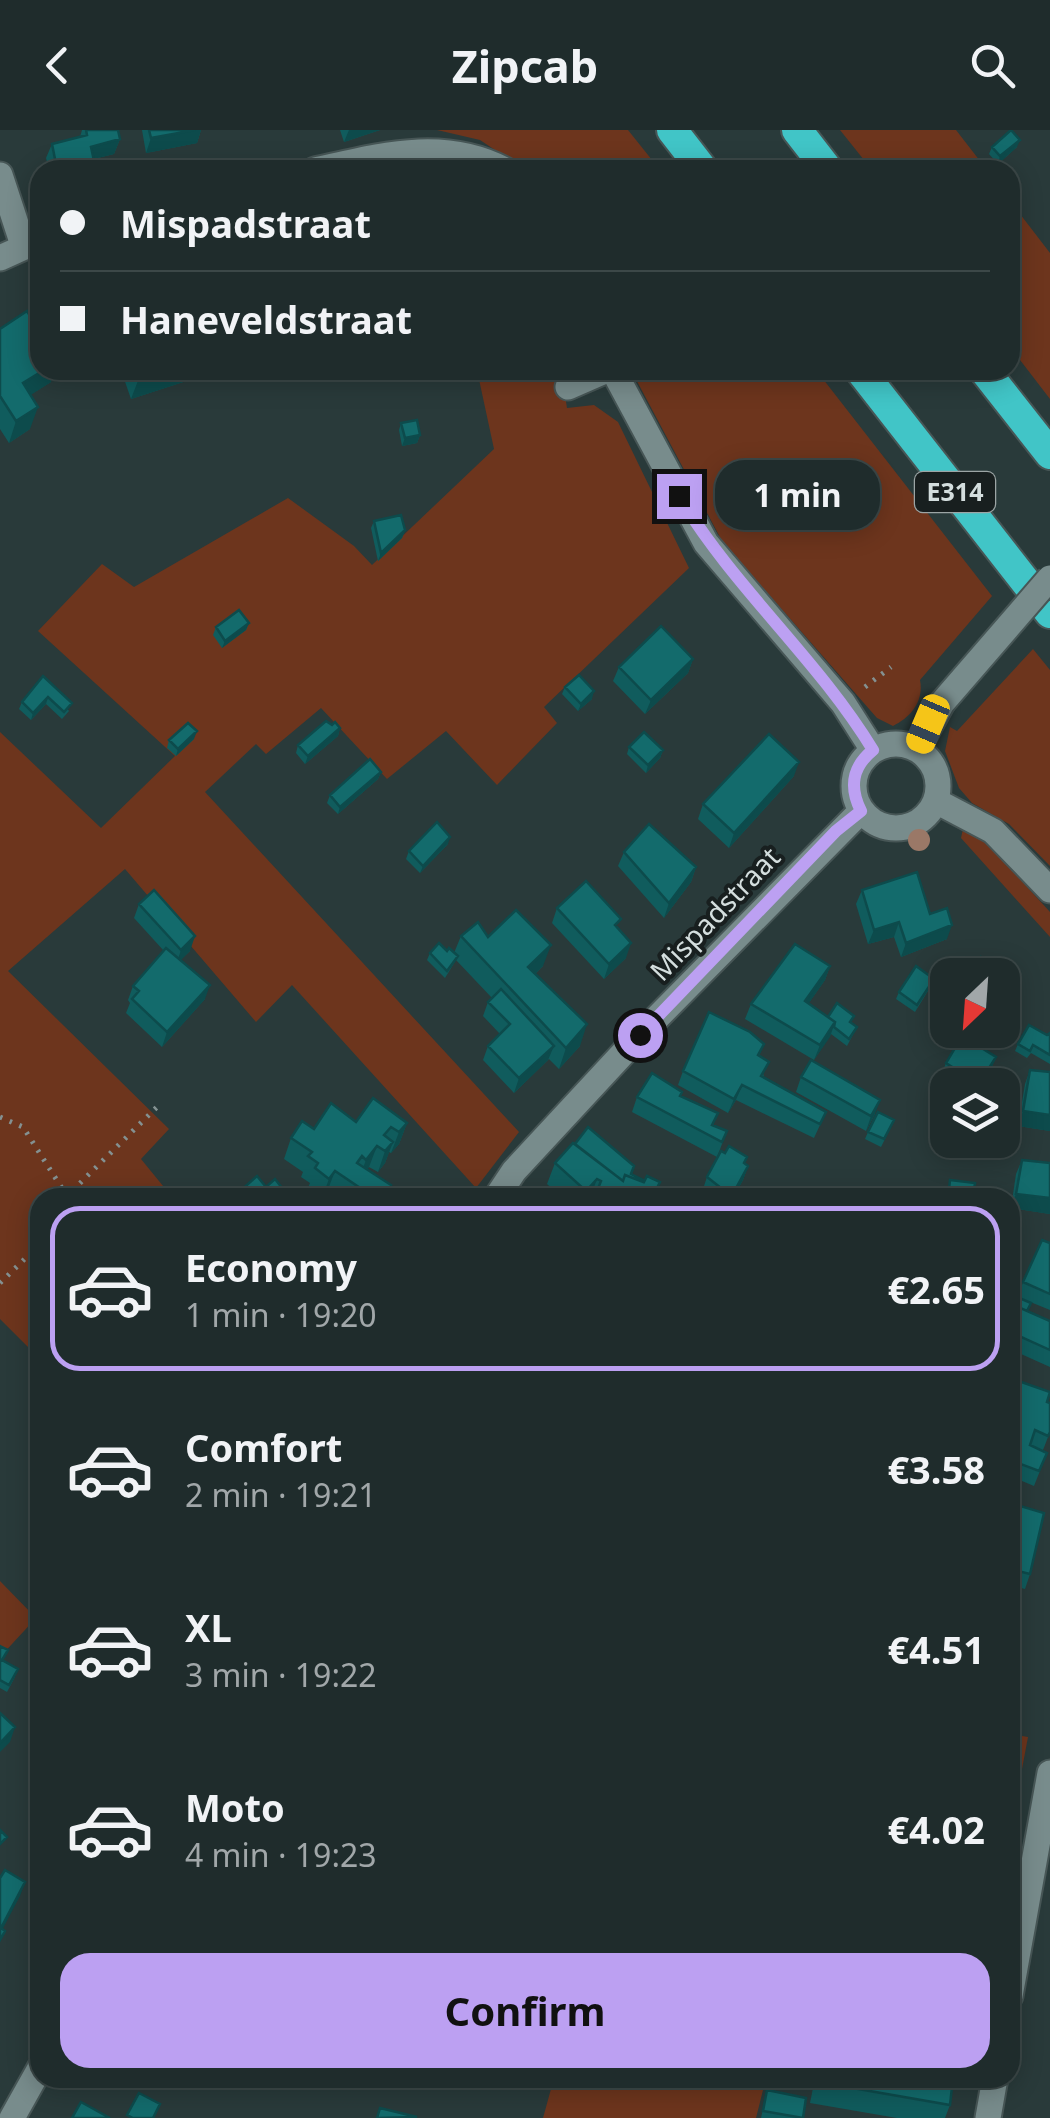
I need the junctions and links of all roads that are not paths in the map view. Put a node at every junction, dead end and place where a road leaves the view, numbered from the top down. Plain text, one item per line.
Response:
1 (672, 130) edge
2 (797, 130) edge
3 (359, 160) edge
4 (476, 160) edge
5 (695, 160) edge
6 (820, 160) edge
7 (0, 175) edge
8 (21, 247) edge
9 (585, 380) edge
10 (616, 380) edge
11 (868, 380) edge
12 (992, 380) edge
13 (568, 387) dead end
14 (1050, 454) edge
15 (1050, 578) edge
16 (1050, 614) edge
17 (917, 749) junction
18 (873, 750) junction
19 (936, 802) junction
20 (861, 811) junction
21 (1050, 890) edge
22 (503, 1188) edge
23 (1050, 1773) edge
24 (1020, 1940) edge
25 (30, 2086) edge
26 (993, 2088) edge
27 (12, 2118) edge
28 (988, 2118) edge

1 - 5 highway
2 - 6 highway
3 - 4 street
7 - 8 street
9 - 13 street
10 - 18 street
11 - 16 highway, E314
12 - 14 highway
15 - 17 street, bridge
17 - 18 street
17 - 19 street
18 - 20 street
19 - 20 street
19 - 21 street
20 - 22 street, Mispadstraat
23 - 24 street
25 - 27 street
26 - 28 street

